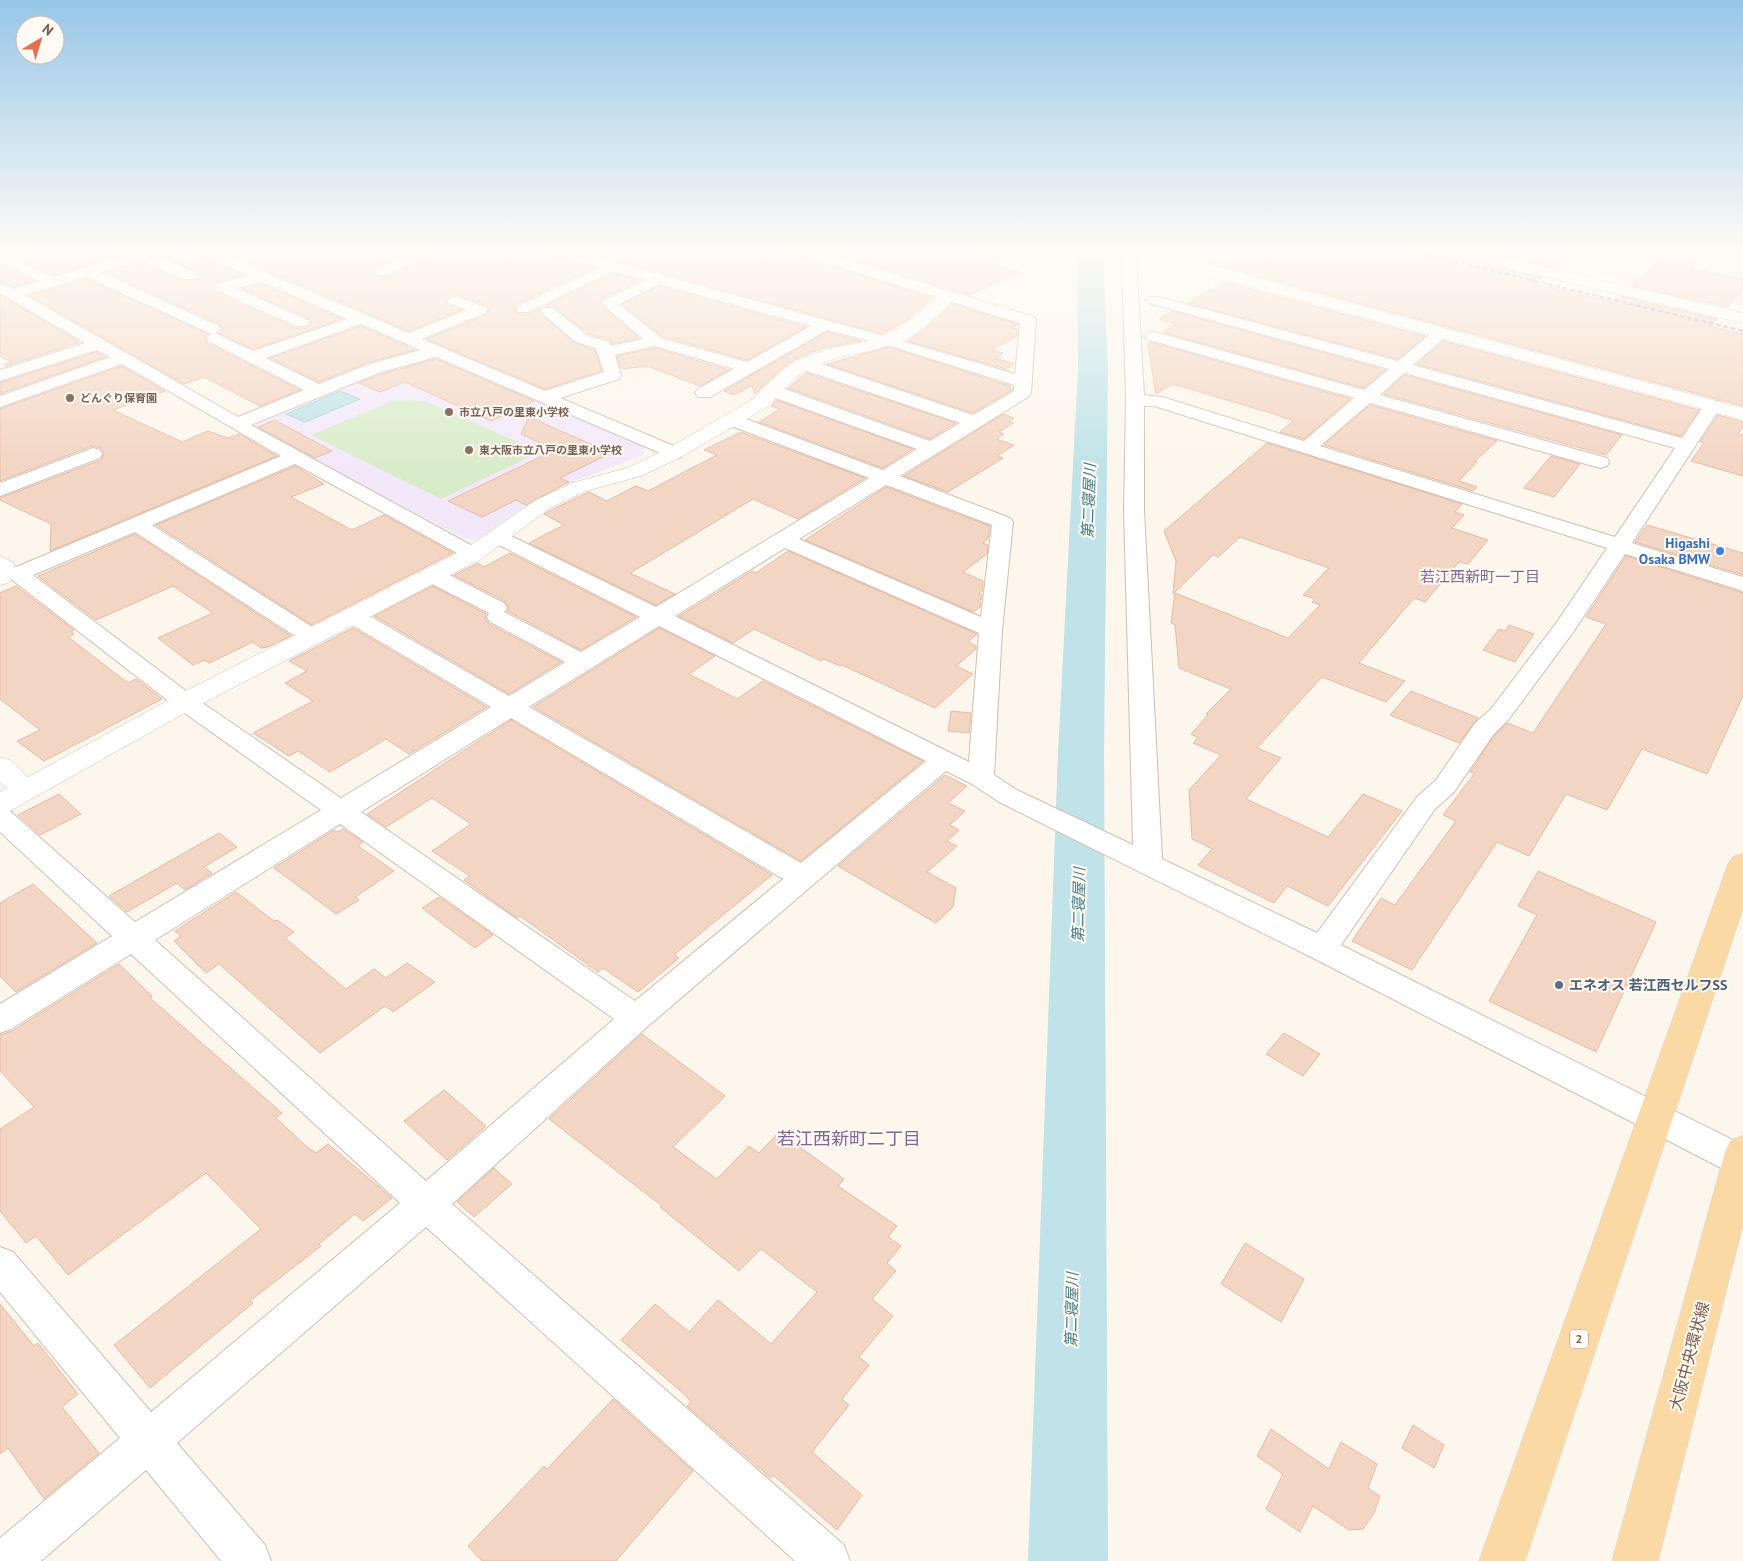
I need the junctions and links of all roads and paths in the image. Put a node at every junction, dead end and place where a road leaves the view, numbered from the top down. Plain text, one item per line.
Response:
1 (61, 324) edge
2 (193, 324) edge
3 (347, 324) edge
4 (373, 324) edge
5 (398, 324) edge
6 (446, 324) edge
7 (564, 324) edge
8 (635, 324) edge
9 (826, 324) joint
10 (917, 324) edge
11 (1028, 324) edge
12 (1133, 324) edge
13 (1240, 324) edge
14 (1411, 324) edge
15 (1248, 326) junction
16 (385, 329) junction
17 (1442, 332) junction
18 (1152, 336) dead end
19 (408, 339) junction
20 (886, 340) junction
21 (656, 341) junction
22 (98, 344) junction
23 (1319, 345) junction
24 (438, 351) junction
25 (606, 352) junction
26 (1209, 352) junction
27 (253, 357) junction
28 (123, 358) junction
29 (804, 364) junction
30 (1401, 367) junction
31 (749, 368) junction
32 (1283, 373) junction
33 (0, 376) edge
34 (1023, 382) junction
35 (773, 390) junction
36 (319, 391) junction
37 (704, 393) dead end
38 (1367, 396) junction
39 (544, 397) junction
40 (1135, 400) junction
41 (0, 402) edge
42 (1713, 405) junction
43 (1743, 414) edge
44 (732, 420) junction
45 (974, 422) junction
46 (237, 424) junction
47 (1686, 445) junction
48 (931, 448) junction
49 (1307, 448) junction
50 (674, 453) junction
51 (93, 454) dead end
52 (295, 457) junction
53 (1600, 462) dead end
54 (884, 476) junction
55 (0, 490) edge
56 (137, 524) junction
57 (498, 538) junction
58 (781, 539) junction
59 (1617, 546) junction
60 (473, 554) junction
61 (6, 572) edge
62 (432, 575) junction
63 (1743, 584) edge
64 (353, 616) junction
65 (656, 616) junction
66 (991, 630) junction
67 (312, 637) junction
68 (582, 662) junction
69 (185, 702) junction
70 (511, 706) junction
71 (944, 759) junction
72 (0, 766) edge
73 (981, 778) junction
74 (25, 790) junction
75 (0, 804) edge
76 (340, 812) junction
77 (0, 817) edge
78 (1140, 859) junction
79 (1743, 864) edge
80 (804, 878) junction
81 (1743, 907) edge
82 (133, 939) junction
83 (1322, 949) junction
84 (1710, 960) junction
85 (4, 1010) edge
86 (636, 1018) junction
87 (1655, 1117) junction
88 (1742, 1158) edge
89 (426, 1204) junction
90 (0, 1264) edge
91 (149, 1440) junction
92 (7, 1561) edge
93 (249, 1561) edge
94 (828, 1561) edge
95 (1502, 1561) edge
96 (1635, 1561) edge

1 - 22 street
2 - 27 street
3 - 27 street
4 - 16 street
5 - 16 street
6 - 19 street
7 - 25 street
8 - 21 street
9 - 20 street
9 - 31 street
10 - 20 street
11 - 34 street
12 - 40 street
13 - 15 street
14 - 17 street
15 - 23 street
15 - 26 street
16 - 19 street
17 - 30 street
17 - 42 street
18 - 26 street
19 - 24 street
20 - 29 street
20 - 34 street
21 - 25 street
21 - 31 street
22 - 28 street
22 - 33 street
23 - 30 street
23 - 32 street
24 - 36 street
24 - 39 street
25 - 39 street
26 - 32 street
27 - 36 street
28 - 41 street
28 - 46 street
29 - 35 street
29 - 45 street
30 - 38 street
30 - 47 street
31 - 37 street
32 - 38 street
34 - 45 street
35 - 44 street
35 - 48 street
36 - 46 street
38 - 49 street
38 - 53 street
39 - 50 street
40 - 49 street
40 - 78 street
42 - 43 street
42 - 47 street
44 - 50 street
44 - 54 street
45 - 48 street
46 - 52 street
47 - 59 street
48 - 54 street
49 - 59 street
50 - 57 street
51 - 55 street
52 - 56 street
52 - 60 street
54 - 58 street
54 - 66 street
56 - 61 street
56 - 67 street
57 - 60 street
57 - 65 street
58 - 65 street
58 - 66 street
59 - 63 street
59 - 83 street
60 - 62 street
61 - 69 street
62 - 64 street
62 - 68 street
64 - 67 street
64 - 70 street
65 - 68 street
65 - 71 street
66 - 73 street
67 - 69 street
68 - 70 street
69 - 74 street
69 - 76 street
70 - 76 street
70 - 80 street
71 - 73 street
71 - 80 street
72 - 74 street
73 - 78 street
74 - 75 street
76 - 82 street
76 - 86 street
77 - 82 street
78 - 83 street
79 - 84 main road, 2
80 - 86 street
81 - 84 main road
82 - 85 street
82 - 89 street
83 - 87 street
84 - 87 main road, 2
86 - 89 street
87 - 88 street
87 - 95 main road, 2
88 - 96 main road, 大阪中央環状線
89 - 91 street
89 - 94 street
90 - 91 street
91 - 92 street
91 - 93 street

